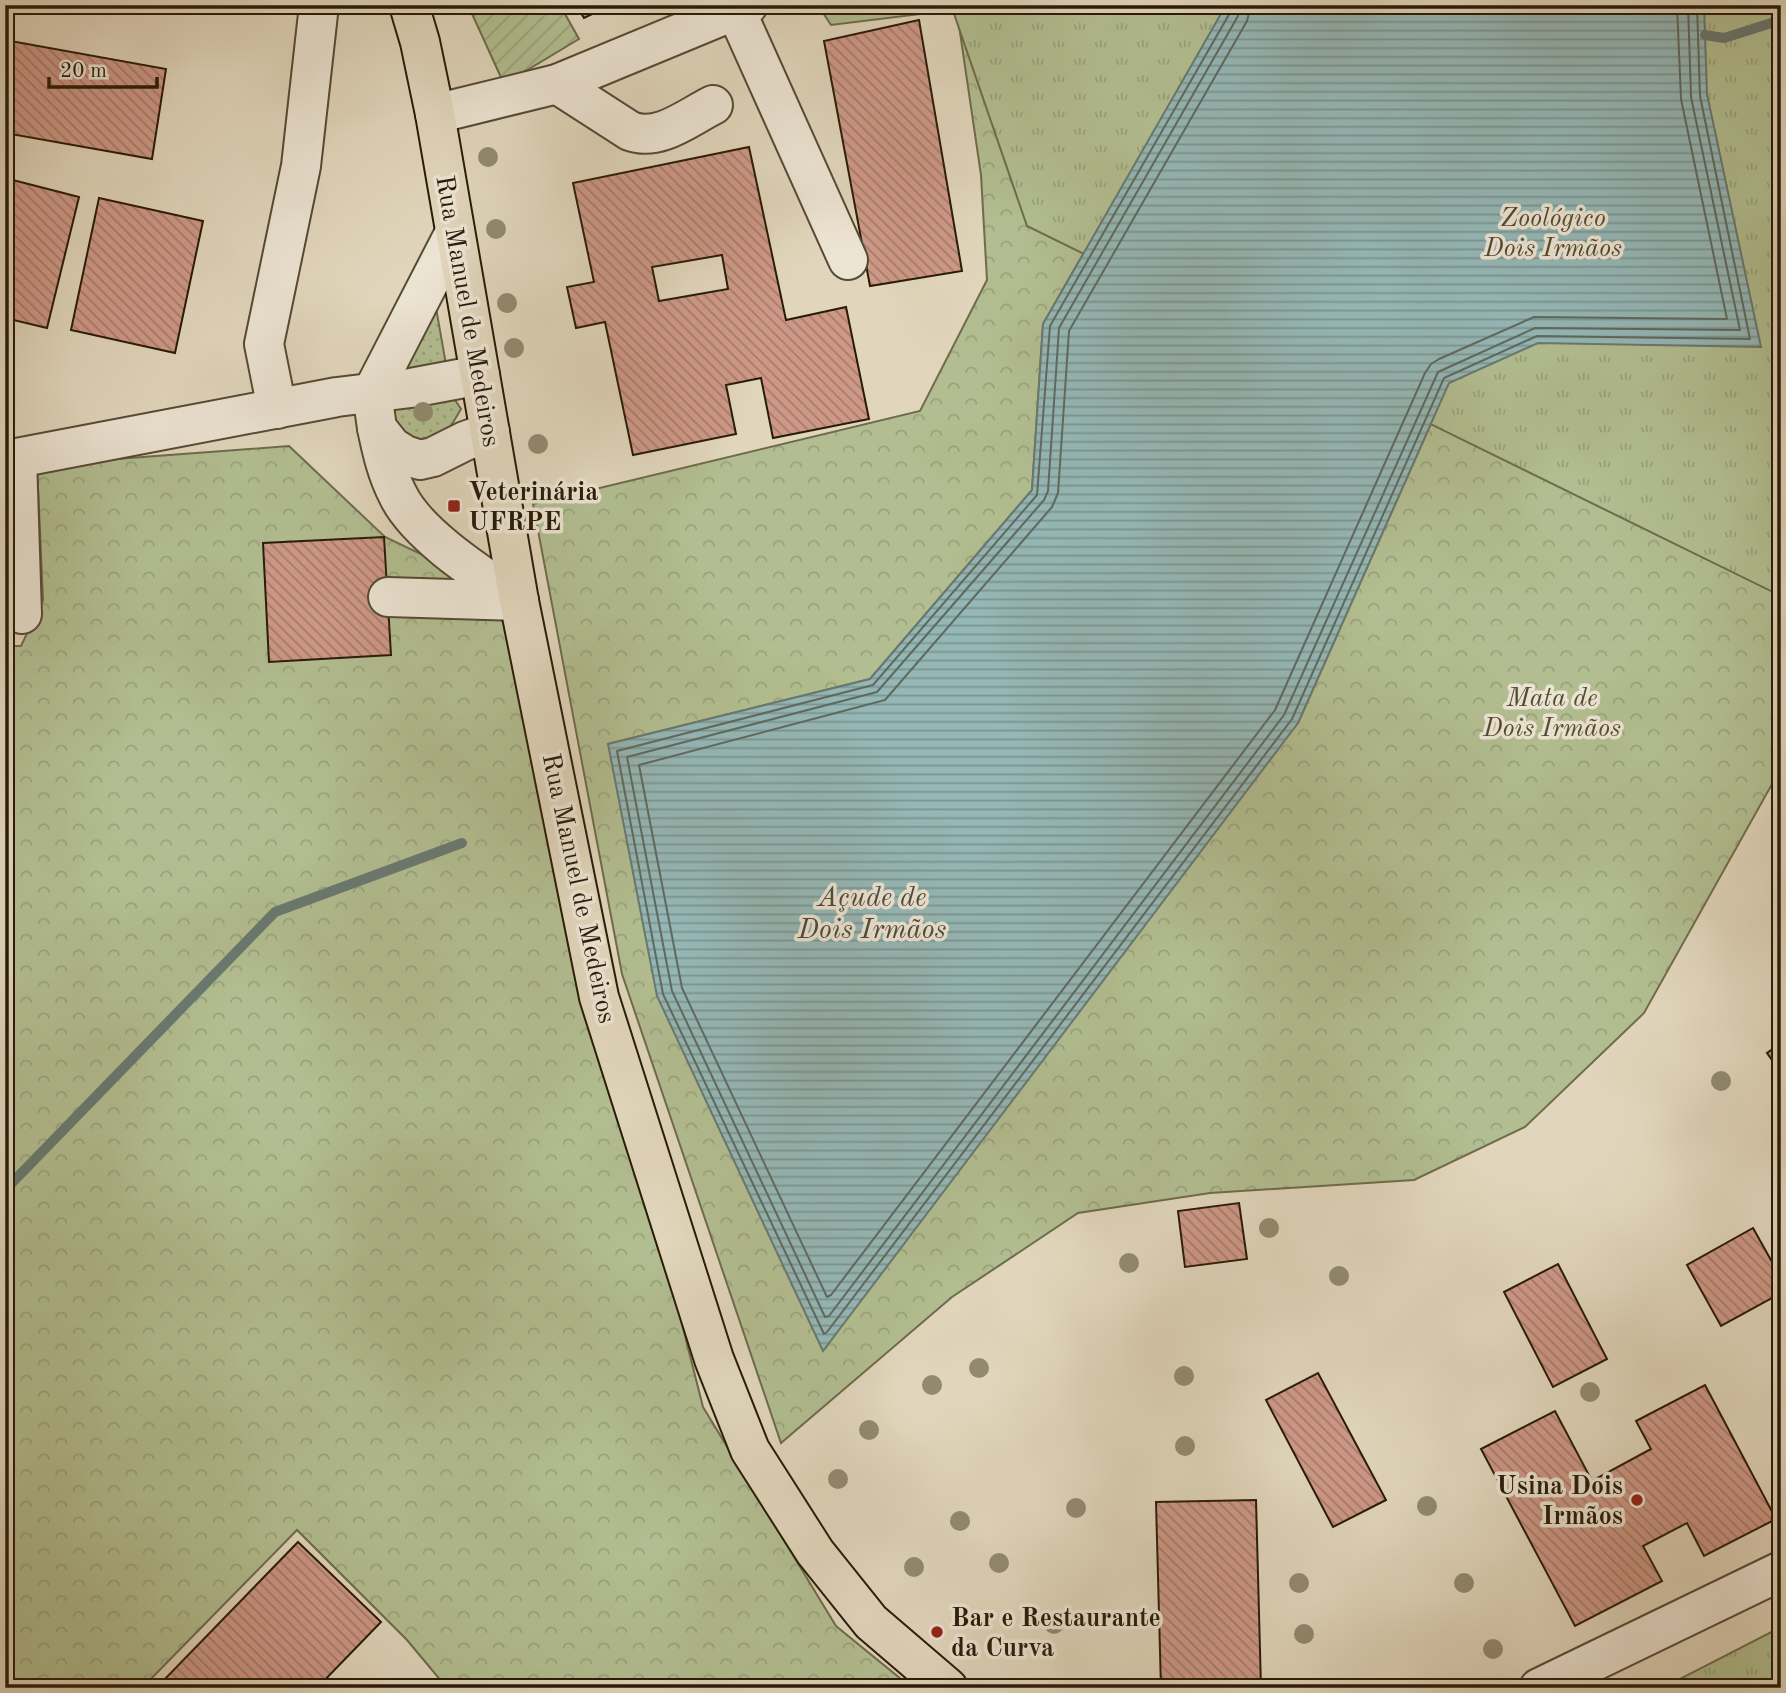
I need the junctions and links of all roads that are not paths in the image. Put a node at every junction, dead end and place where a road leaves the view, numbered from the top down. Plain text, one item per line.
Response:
1 (319, 5) edge
2 (409, 5) edge
3 (742, 8) edge
4 (422, 24) edge
5 (557, 84) junction
6 (713, 105) dead end
7 (435, 114) junction
8 (455, 232) junction
9 (848, 260) dead end
10 (480, 375) junction
11 (277, 409) junction
12 (374, 410) junction
13 (490, 432) junction
14 (11, 458) edge
15 (388, 597) dead end
16 (519, 601) junction
17 (22, 614) dead end
18 (1781, 1571) edge
19 (948, 1688) edge
20 (1539, 1688) edge

1 - 11 street
2 - 4 main road, Rua Manuel de Medeiros
3 - 5 street
3 - 9 street
4 - 7 main road, Rua Manuel de Medeiros
5 - 6 street
5 - 7 street
7 - 8 main road, Rua Manuel de Medeiros
8 - 10 main road, Rua Manuel de Medeiros
8 - 12 street
10 - 12 street
10 - 13 main road, Rua Manuel de Medeiros
11 - 12 street
11 - 14 street
12 - 13 street
12 - 16 street
13 - 16 main road, Rua Manuel de Medeiros
14 - 17 street
15 - 16 street
16 - 19 main road, Rua Manuel de Medeiros
18 - 20 street

